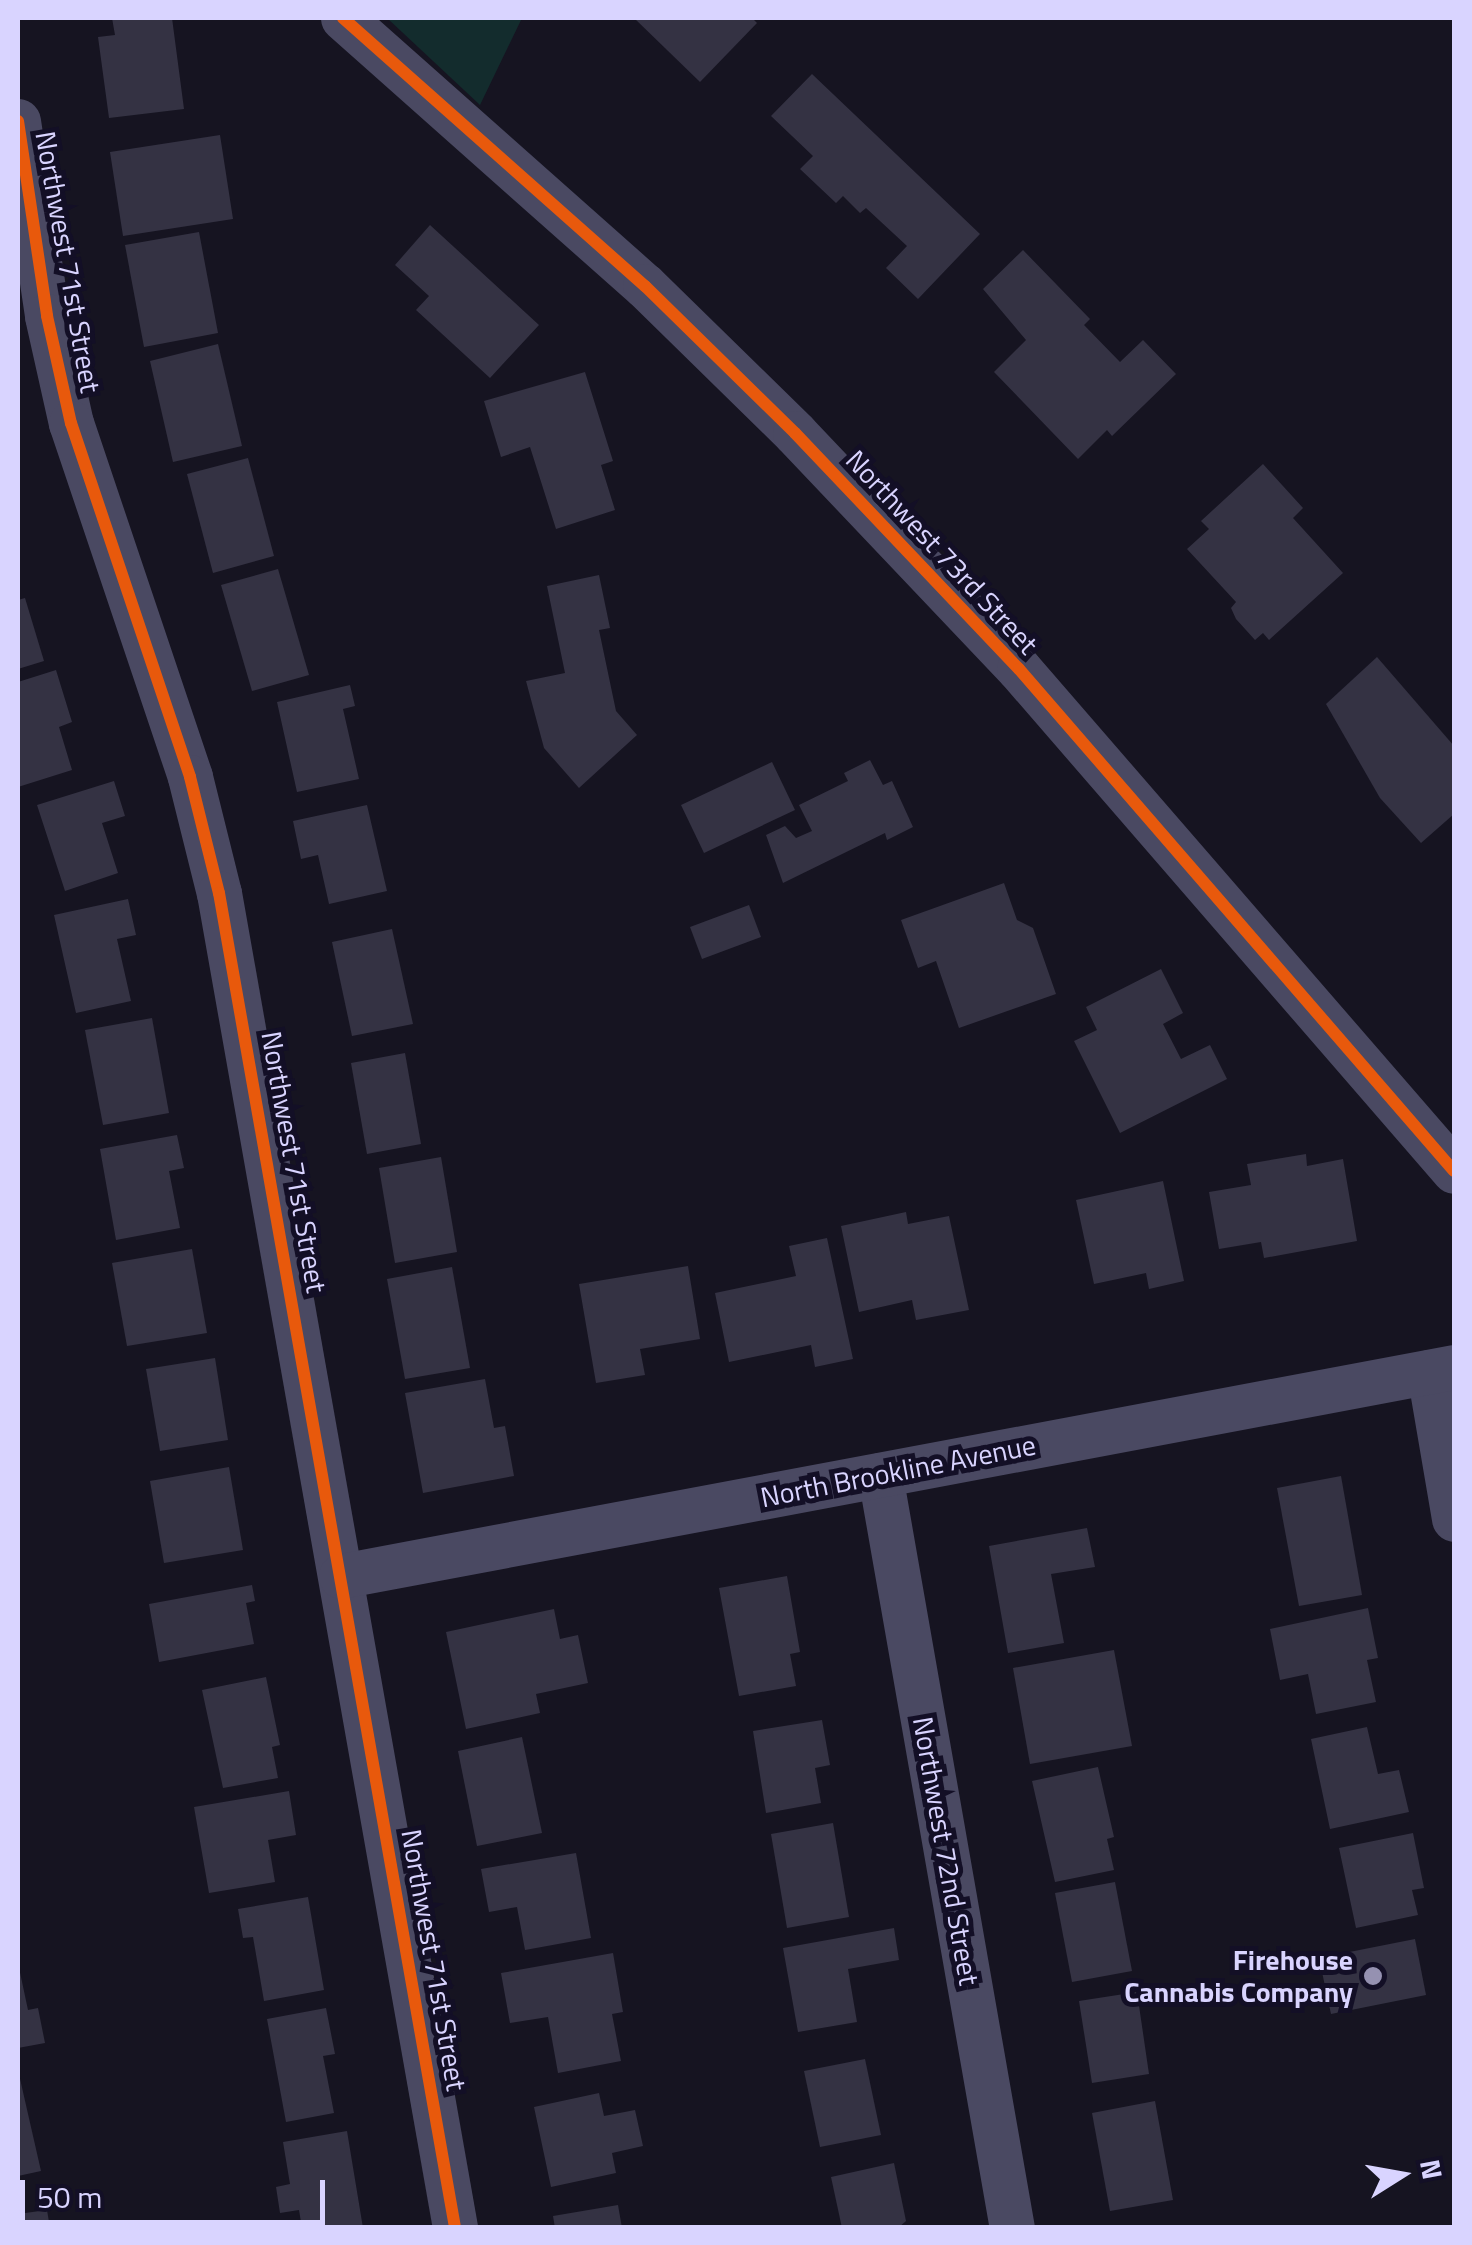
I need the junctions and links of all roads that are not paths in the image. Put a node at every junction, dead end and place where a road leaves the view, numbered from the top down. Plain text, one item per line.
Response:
1 (343, 18) edge
2 (18, 121) edge
3 (1454, 1171) edge
4 (1441, 1369) edge
5 (880, 1475) junction
6 (1454, 1518) edge
7 (341, 1576) junction
8 (456, 2228) edge
9 (1012, 2228) edge

1 - 3 street, Northwest 73rd Street
2 - 7 street, Northwest 71st Street
4 - 5 street, North Brookline Avenue
4 - 6 street
5 - 7 street, North Brookline Avenue
5 - 9 street, Northwest 72nd Street
7 - 8 street, Northwest 71st Street

